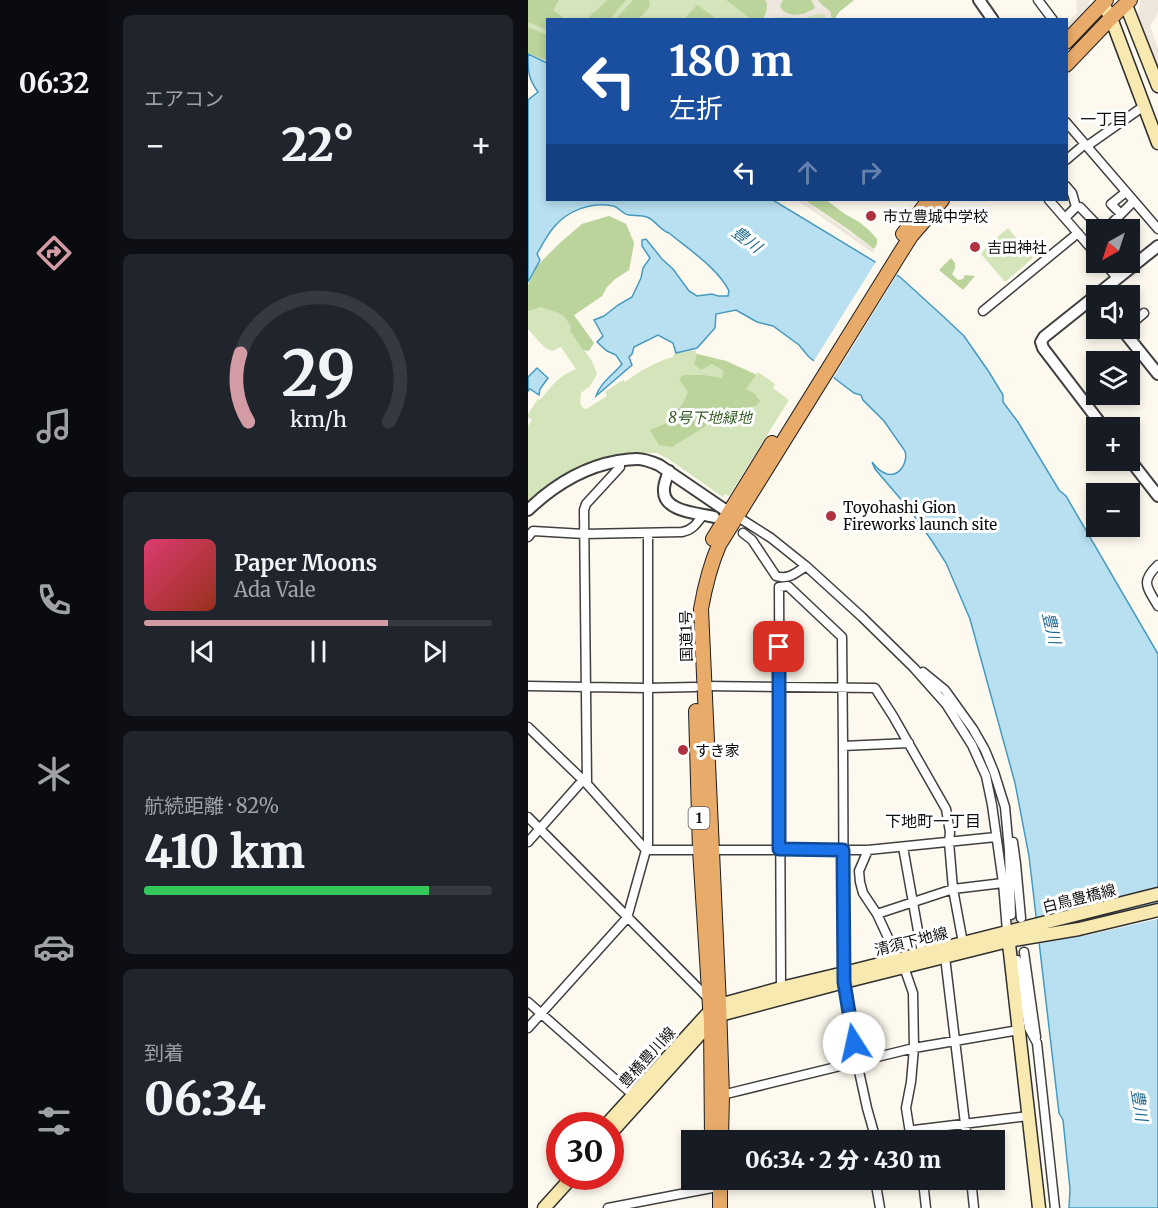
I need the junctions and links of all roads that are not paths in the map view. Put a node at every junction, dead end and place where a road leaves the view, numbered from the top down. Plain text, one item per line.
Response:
1 (979, 0) edge
2 (1038, 0) edge
3 (1103, 1) edge
4 (1126, 2) edge
5 (992, 18) edge
6 (1052, 18) edge
7 (1111, 18) junction
8 (1068, 38) edge
9 (1068, 63) edge
10 (1157, 80) edge
11 (1144, 106) junction
12 (1068, 124) edge
13 (1158, 143) edge
14 (1086, 145) junction
15 (1068, 158) edge
16 (1068, 188) edge
17 (1126, 192) junction
18 (926, 201) edge
19 (941, 201) edge
20 (1050, 201) edge
21 (1134, 201) junction
22 (1076, 207) junction
23 (1121, 214) junction
24 (1065, 218) junction
25 (1093, 219) edge
26 (1116, 219) edge
27 (1158, 229) edge
28 (1078, 233) junction
29 (1086, 242) edge
30 (1158, 246) edge
31 (896, 253) junction
32 (1113, 273) edge
33 (1117, 278) junction
34 (1109, 285) edge
35 (1086, 305) edge
36 (983, 311) dead end
37 (1144, 313) dead end
38 (1140, 316) edge
39 (1133, 339) edge
40 (1158, 374) edge
41 (1095, 417) edge
42 (620, 461) junction
43 (669, 471) junction
44 (1138, 471) edge
45 (1158, 476) edge
46 (1148, 484) junction
47 (1158, 496) edge
48 (528, 510) edge
49 (735, 511) junction
50 (708, 516) joint
51 (648, 533) junction
52 (743, 533) dead end
53 (584, 534) junction
54 (528, 537) edge
55 (1158, 565) edge
56 (806, 566) junction
57 (1158, 606) edge
58 (914, 669) junction
59 (528, 686) edge
60 (587, 686) junction
61 (699, 687) junction
62 (779, 687) junction
63 (647, 688) junction
64 (843, 688) junction
65 (528, 727) edge
66 (909, 743) junction
67 (843, 746) junction
68 (585, 782) junction
69 (528, 817) edge
70 (540, 829) junction
71 (996, 837) junction
72 (1008, 841) junction
73 (528, 842) edge
74 (949, 842) junction
75 (903, 847) junction
76 (779, 849) junction
77 (646, 850) junction
78 (706, 850) junction
79 (843, 850) junction
80 (868, 850) junction
81 (1003, 883) junction
82 (953, 889) junction
83 (1158, 894) edge
84 (912, 902) junction
85 (1158, 910) edge
86 (877, 914) junction
87 (1011, 915) tunnel mouth
88 (627, 918) junction
89 (1024, 928) junction
90 (1008, 936) junction
91 (963, 943) junction
92 (1024, 952) tunnel mouth
93 (922, 953) junction
94 (945, 957) junction
95 (1017, 960) tunnel mouth
96 (901, 963) junction
97 (844, 977) junction
98 (780, 988) junction
99 (528, 1002) edge
100 (714, 1010) junction
101 (541, 1014) junction
102 (528, 1028) edge
103 (1019, 1030) junction
104 (956, 1041) junction
105 (1037, 1043) junction
106 (914, 1048) junction
107 (857, 1062) junction
108 (633, 1095) junction
109 (722, 1095) junction
110 (618, 1112) edge
111 (1028, 1116) junction
112 (624, 1117) edge
113 (966, 1124) junction
114 (712, 1130) edge
115 (721, 1130) edge
116 (873, 1130) edge
117 (908, 1130) edge
118 (914, 1130) edge
119 (967, 1130) edge
120 (550, 1190) edge
121 (560, 1190) edge
122 (686, 1190) edge
123 (715, 1190) edge
124 (717, 1190) edge
125 (877, 1190) edge
126 (924, 1190) edge
127 (972, 1190) edge
128 (534, 1208) edge
129 (544, 1208) edge
130 (608, 1208) edge
131 (712, 1208) edge
132 (720, 1208) edge
133 (880, 1208) edge
134 (926, 1208) edge
135 (974, 1208) edge
136 (1039, 1208) edge
137 (1055, 1208) edge

1 - 5 street
2 - 6 street
3 - 7 main road
3 - 8 highway
4 - 7 highway
4 - 10 main road
7 - 9 highway
7 - 11 main road
11 - 13 main road
11 - 14 street
12 - 14 street
14 - 15 street
14 - 17 street
16 - 22 street
17 - 21 street
17 - 23 street
18 - 31 highway, 国道1号 / 1
19 - 31 highway, 国道1号 / 1
20 - 24 street
21 - 23 street
21 - 27 street
22 - 24 street
22 - 25 street
23 - 26 street
24 - 28 street
28 - 29 street
28 - 36 street
30 - 33 street
31 - 49 highway, 国道1号 / 1
32 - 33 street
33 - 34 street
35 - 41 street
37 - 38 street
39 - 40 street
42 - 43 street
42 - 48 street
42 - 53 street
43 - 49 street
43 - 50 street
44 - 46 street
45 - 46 street
46 - 47 street
49 - 56 street
49 - 61 highway, 国道1号 / 1
50 - 51 street
51 - 53 street
51 - 63 street
52 - 56 street
53 - 54 street
53 - 60 street
55 - 57 street
56 - 58 street
58 - 71 street
58 - 72 street
59 - 60 street
60 - 63 street
60 - 68 street
61 - 62 street
61 - 63 street
61 - 78 highway, 国道1号 / 1
62 - 64 street
62 - 64 street
62 - 76 street
63 - 77 street
64 - 66 street
64 - 67 street
65 - 68 street
66 - 67 street
66 - 74 street
67 - 79 street
68 - 70 street
68 - 77 street
69 - 70 street
70 - 73 street
70 - 88 street
71 - 74 street
71 - 81 street
72 - 87 street
72 - 89 street
74 - 75 street
74 - 82 street
75 - 80 street
75 - 84 street
76 - 78 street
76 - 79 street
76 - 98 street
77 - 78 street
77 - 88 street
78 - 100 highway, 国道1号 / 1
79 - 80 street
79 - 97 street
80 - 86 street
81 - 82 street
81 - 90 street
82 - 84 street
82 - 91 street
83 - 89 main road, 白鳥豊橋線
84 - 86 street
84 - 93 street
85 - 89 main road, 白鳥豊橋線
86 - 96 street
88 - 100 street
88 - 101 street
89 - 90 main road, 白鳥豊橋線
90 - 91 main road, 清須下地線
90 - 94 main road, 清須下地線
90 - 103 main road
91 - 93 main road, 清須下地線
92 - 105 street
93 - 96 main road, 清須下地線
94 - 96 main road, 清須下地線
94 - 104 street
95 - 105 street
96 - 97 main road, 清須下地線
96 - 106 street
97 - 98 main road, 清須下地線
97 - 100 main road, 清須下地線
97 - 107 street
98 - 100 main road, 清須下地線
99 - 101 street
100 - 108 main road, 豊橋豊川線
100 - 109 highway, 国道1号 / 1
100 - 112 main road, 豊橋豊川線
100 - 114 highway, 国道1号 / 1
101 - 102 street
101 - 108 street
103 - 104 street
103 - 111 main road
104 - 106 street
104 - 113 street
105 - 137 street
106 - 107 street
106 - 117 street
107 - 109 street
107 - 116 street
108 - 110 main road, 豊橋豊川線
109 - 115 highway, 国道1号 / 1
111 - 113 street
111 - 136 main road
113 - 118 street
113 - 119 street
120 - 128 main road
121 - 129 main road
122 - 130 street
123 - 131 highway
124 - 132 highway
125 - 133 street
126 - 134 street
127 - 135 street

